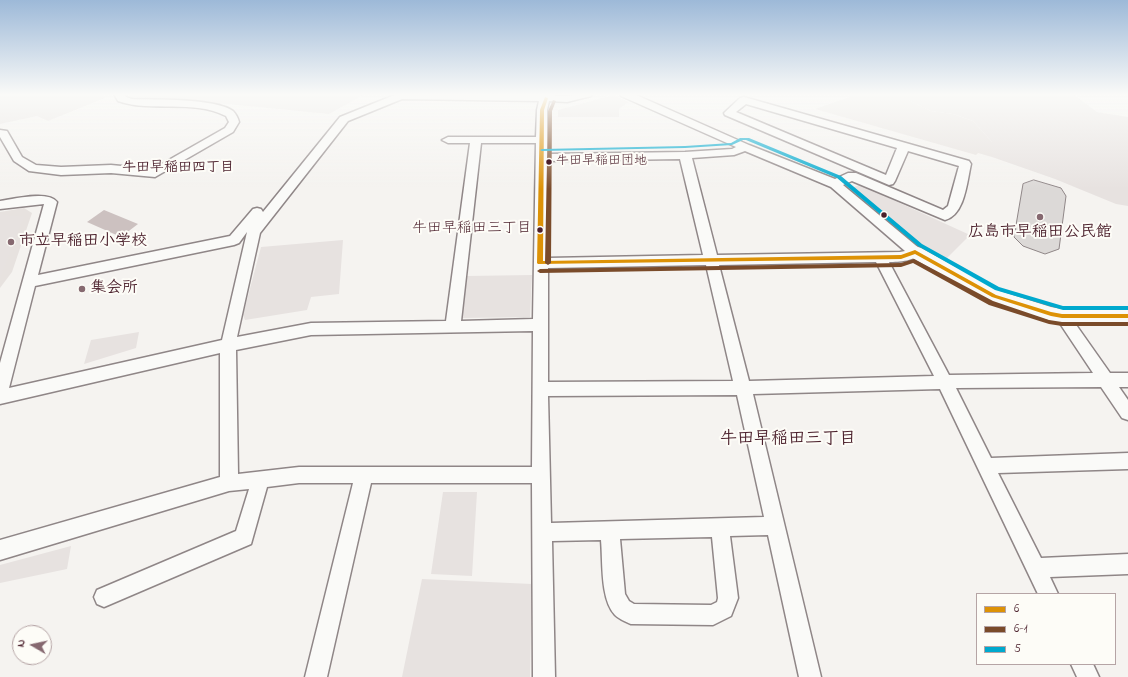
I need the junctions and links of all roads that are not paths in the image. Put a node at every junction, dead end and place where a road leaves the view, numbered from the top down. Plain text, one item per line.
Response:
1 (232, 126) edge
2 (339, 126) edge
3 (542, 126) edge
4 (697, 126) edge
5 (761, 126) edge
6 (833, 126) edge
7 (0, 134) edge
8 (448, 140) dead end
9 (542, 140) junction
10 (476, 141) junction
11 (904, 146) junction
12 (745, 147) junction
13 (685, 155) junction
14 (542, 158) junction
15 (310, 162) junction
16 (835, 184) junction
17 (0, 205) edge
18 (915, 252) junction
19 (880, 257) junction
20 (711, 261) junction
21 (540, 263) junction
22 (30, 282) junction
23 (1062, 316) junction
24 (1128, 316) edge
25 (540, 325) junction
26 (453, 326) junction
27 (228, 345) junction
28 (1106, 380) junction
29 (1128, 380) edge
30 (944, 382) junction
31 (743, 388) junction
32 (540, 389) junction
33 (0, 392) edge
34 (0, 397) edge
35 (1128, 413) edge
36 (1128, 461) edge
37 (985, 466) junction
38 (541, 475) junction
39 (364, 476) junction
40 (260, 480) junction
41 (229, 483) junction
42 (775, 526) junction
43 (720, 528) junction
44 (610, 530) junction
45 (542, 532) junction
46 (0, 550) edge
47 (1128, 564) edge
48 (1035, 568) junction
49 (1048, 593) edge
50 (104, 596) dead end
51 (1082, 665) edge
52 (316, 677) edge
53 (544, 677) edge
54 (810, 677) edge
55 (1088, 677) edge

1 - 7 street
2 - 15 street
3 - 9 street
4 - 12 street
5 - 11 street
6 - 11 street
8 - 10 street
9 - 10 street
9 - 14 street
10 - 26 street
11 - 16 street
12 - 13 street
12 - 16 street
13 - 14 street
13 - 20 street
14 - 21 street
15 - 22 street
15 - 27 street
16 - 18 street
17 - 22 street
18 - 19 street
18 - 23 street
19 - 20 street
19 - 30 street
20 - 21 street
20 - 31 street
21 - 25 street
22 - 33 street
23 - 24 street
23 - 28 street
25 - 26 street
25 - 32 street
26 - 27 street
27 - 34 street
27 - 41 street
28 - 29 street
28 - 30 street
28 - 35 street
30 - 31 street
30 - 37 street
31 - 32 street
31 - 42 street
32 - 38 street
36 - 37 street
37 - 48 street
38 - 39 street
38 - 45 street
39 - 40 street
39 - 52 street
40 - 41 street
40 - 50 street
41 - 46 street
42 - 43 street
42 - 54 street
43 - 44 street
43 - 44 street
44 - 45 street
45 - 53 street
47 - 48 street
48 - 49 street
51 - 55 street

